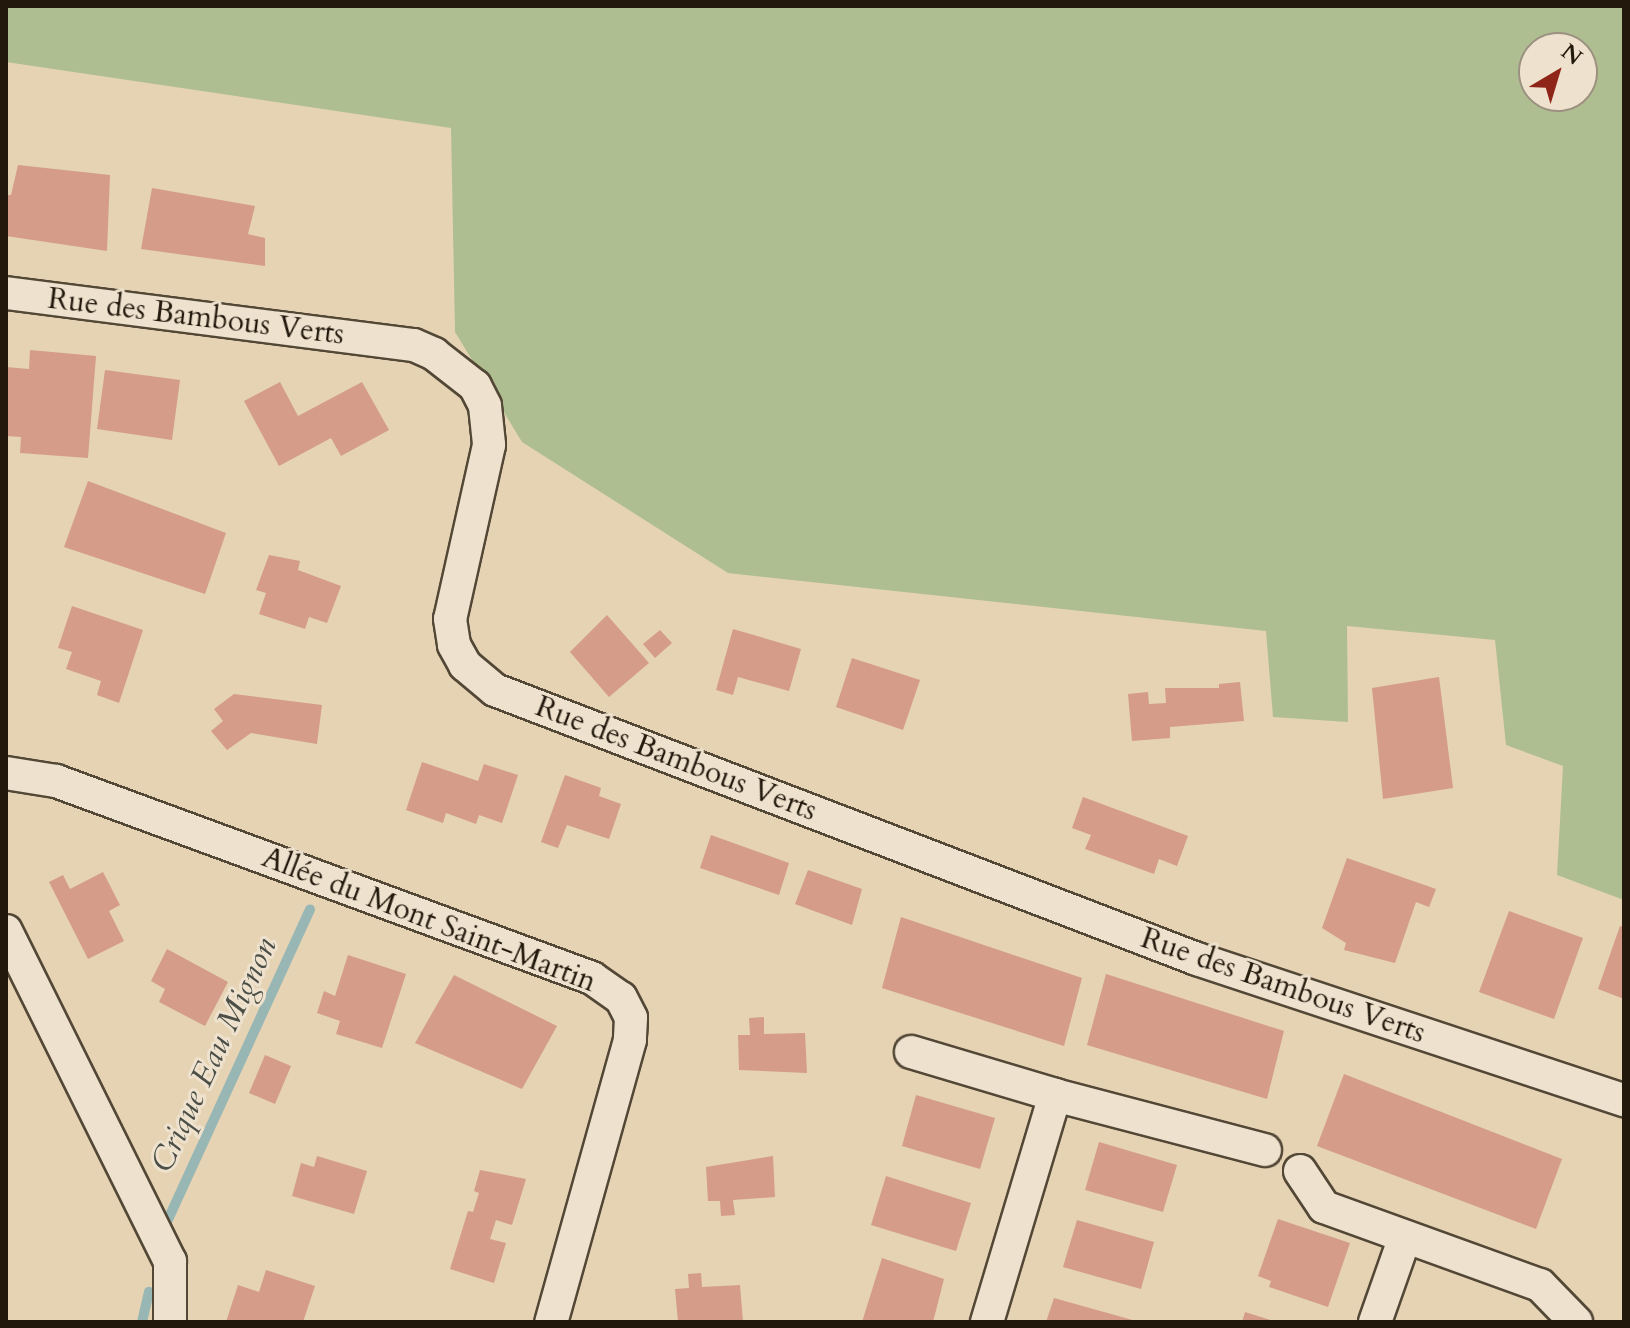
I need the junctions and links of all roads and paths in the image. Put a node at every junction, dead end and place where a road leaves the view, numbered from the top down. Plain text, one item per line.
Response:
1 (6, 293) edge
2 (6, 773) edge
3 (6, 931) edge
4 (911, 1052) dead end
5 (1055, 1095) junction
6 (1624, 1100) edge
7 (1265, 1150) dead end
8 (1300, 1171) dead end
9 (1405, 1237) junction
10 (170, 1322) edge
11 (551, 1322) edge
12 (987, 1322) edge
13 (1375, 1322) edge
14 (1576, 1322) edge

1 - 6 street, Rue des Bambous Verts
2 - 11 street, Allée du Mont Saint-Martin
3 - 10 street
4 - 5 street
5 - 7 street
5 - 12 street
8 - 9 street
9 - 13 street
9 - 14 street

